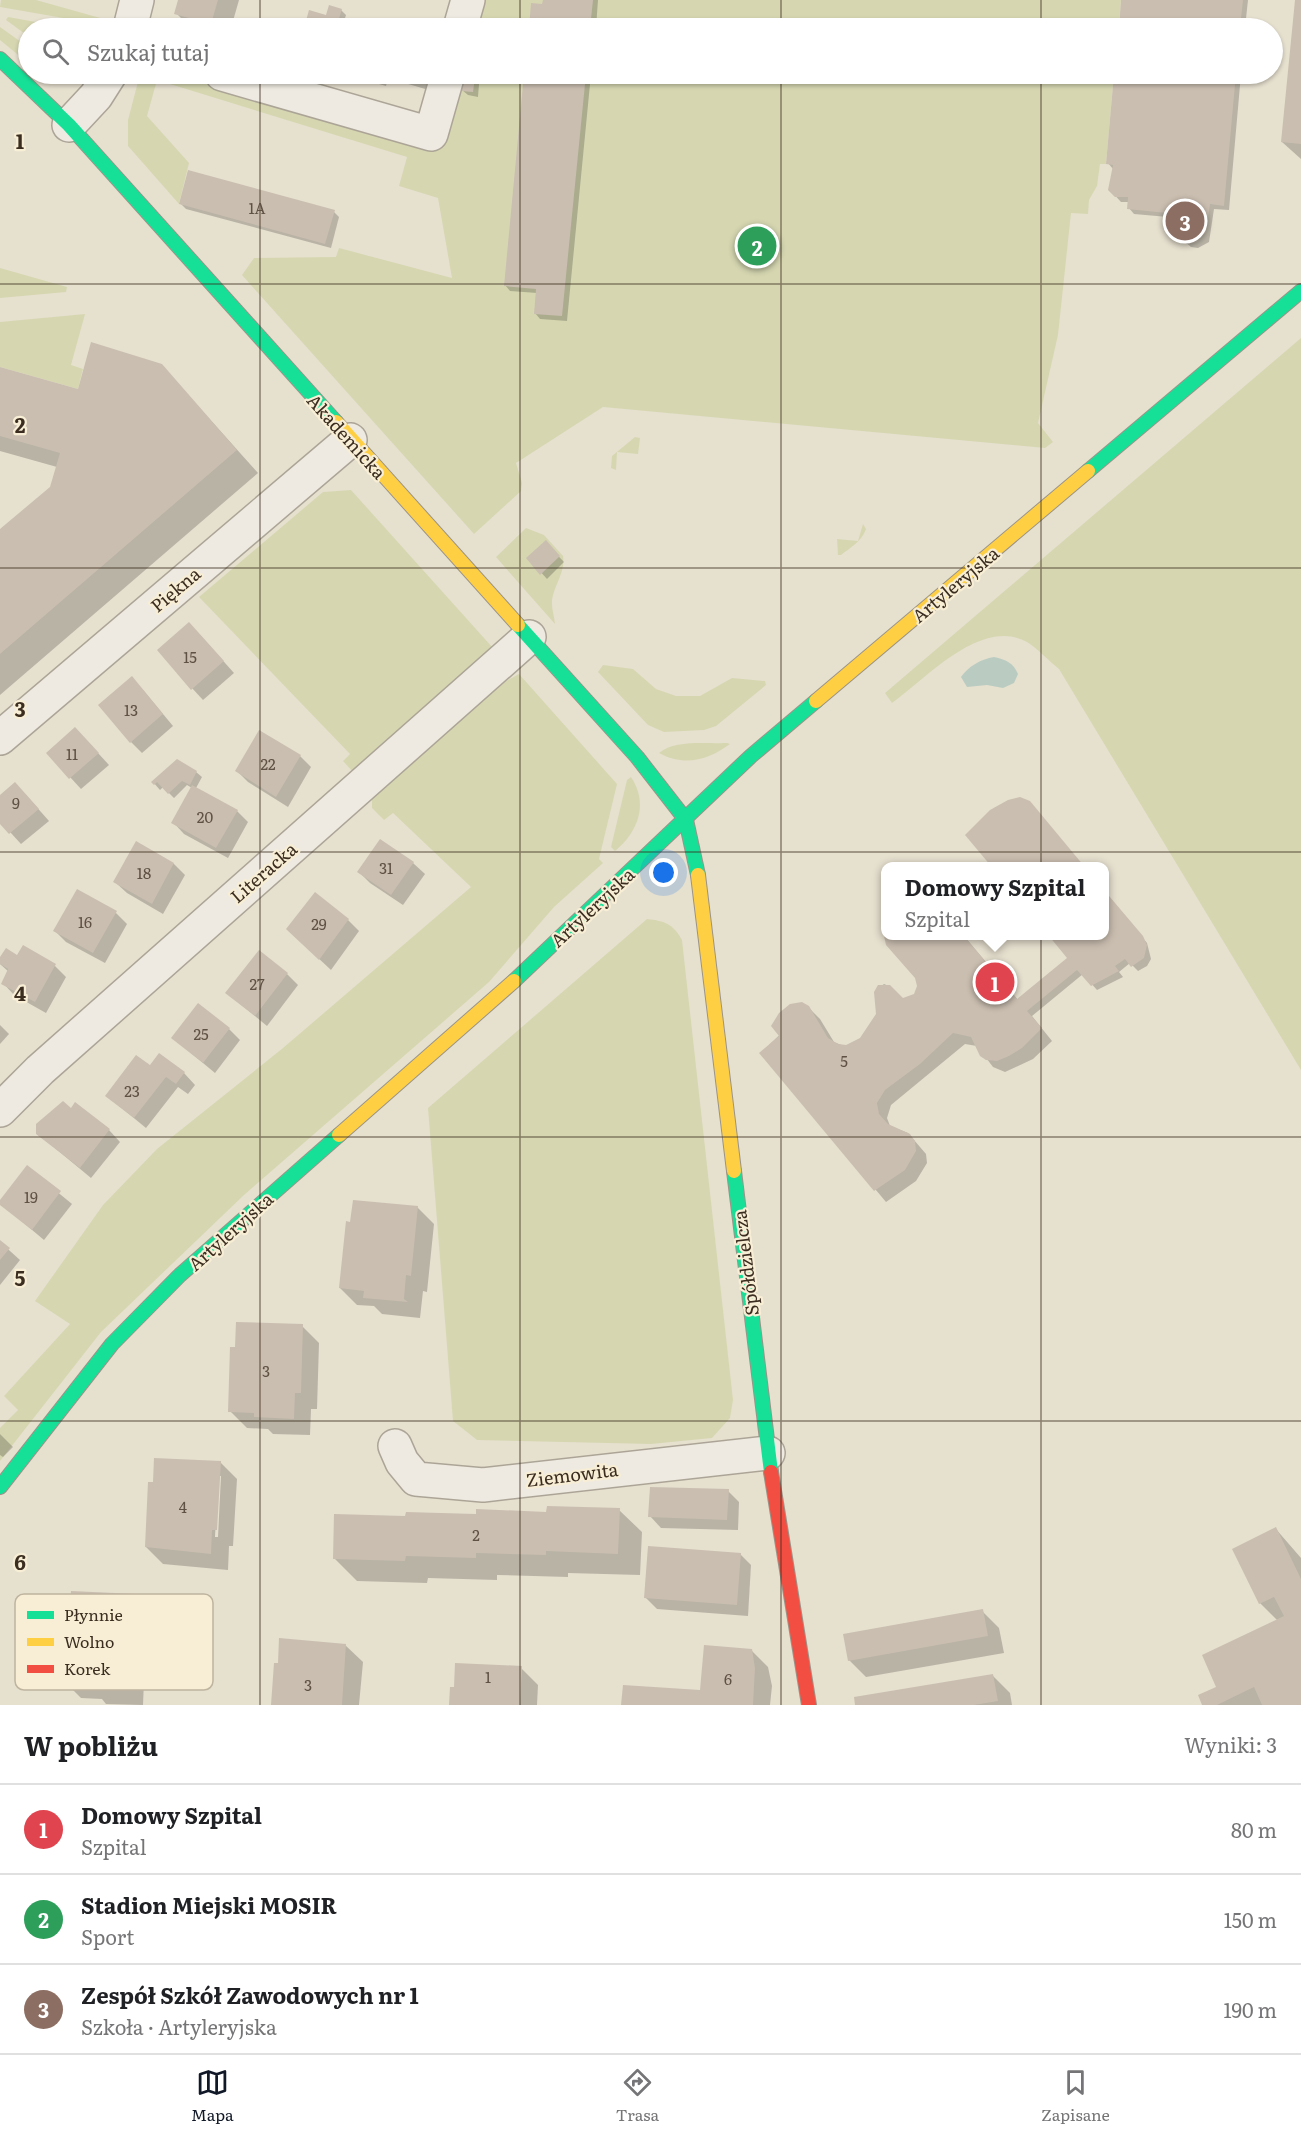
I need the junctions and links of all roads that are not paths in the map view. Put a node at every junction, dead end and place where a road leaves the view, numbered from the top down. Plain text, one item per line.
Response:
1 (137, 0) edge
2 (468, 0) edge
3 (132, 18) edge
4 (463, 18) edge
5 (0, 59) edge
6 (18, 74) edge
7 (29, 84) edge
8 (104, 84) edge
9 (257, 84) edge
10 (445, 84) edge
11 (69, 125) junction
12 (1301, 291) edge
13 (350, 440) junction
14 (529, 638) junction
15 (0, 738) edge
16 (686, 820) junction
17 (0, 1110) edge
18 (395, 1446) dead end
19 (768, 1453) junction
20 (0, 1487) edge
21 (809, 1705) edge

1 - 3 street
2 - 4 street
5 - 6 street, Akademicka
7 - 11 street, Akademicka
8 - 11 street
9 - 10 street
11 - 13 street, Akademicka
12 - 16 street, Artyleryjska
13 - 14 street, Akademicka
13 - 15 street, Piękna
14 - 16 street, Akademicka
14 - 17 street, Literacka
16 - 19 street, Spółdzielcza
16 - 20 street, Artyleryjska
18 - 19 street, Ziemowita
19 - 21 street, Spółdzielcza

